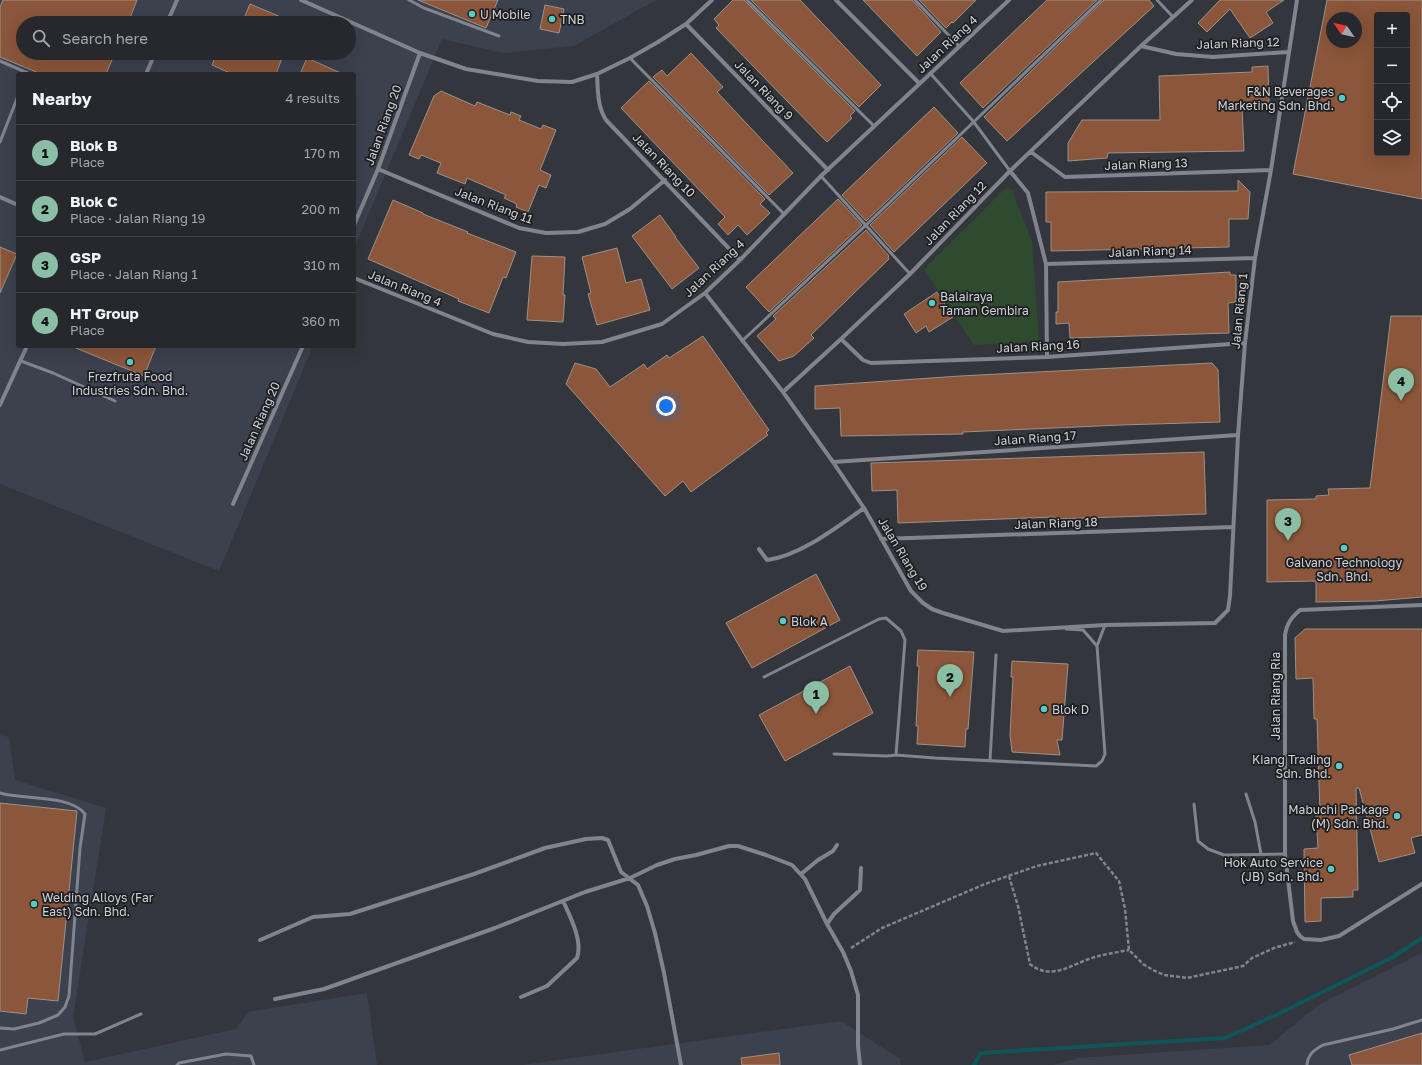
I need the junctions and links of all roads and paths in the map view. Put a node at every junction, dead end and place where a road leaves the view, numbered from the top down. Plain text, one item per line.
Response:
1 (177, 0) edge
2 (301, 0) edge
3 (409, 0) edge
4 (712, 0) edge
5 (746, 0) edge
6 (836, 0) edge
7 (915, 0) edge
8 (1101, 0) edge
9 (1157, 0) edge
10 (1192, 0) edge
11 (1297, 0) edge
12 (1007, 1) edge
13 (170, 16) edge
14 (337, 16) edge
15 (1173, 18) junction
16 (356, 24) edge
17 (686, 24) junction
18 (499, 36) dead end
19 (959, 46) junction
20 (1141, 46) junction
21 (1288, 52) junction
22 (420, 53) junction
23 (630, 58) junction
24 (152, 60) edge
25 (0, 61) edge
26 (24, 72) edge
27 (147, 72) edge
28 (930, 73) junction
29 (597, 74) junction
30 (919, 83) junction
31 (16, 101) edge
32 (974, 121) junction
33 (874, 126) junction
34 (0, 142) edge
35 (1031, 152) junction
36 (378, 169) junction
37 (828, 170) junction
38 (1271, 170) junction
39 (1010, 171) junction
40 (821, 176) junction
41 (665, 180) junction
42 (0, 197) edge
43 (16, 204) edge
44 (784, 214) junction
45 (356, 220) edge
46 (865, 226) junction
47 (1255, 258) junction
48 (740, 260) junction
49 (1046, 264) junction
50 (910, 274) junction
51 (356, 279) edge
52 (705, 294) junction
53 (841, 340) junction
54 (742, 341) junction
55 (1245, 343) junction
56 (26, 348) edge
57 (302, 348) edge
58 (1047, 357) junction
59 (21, 361) junction
60 (783, 392) junction
61 (115, 401) dead end
62 (0, 405) edge
63 (1238, 435) junction
64 (833, 462) junction
65 (233, 504) dead end
66 (864, 508) junction
67 (1232, 527) junction
68 (881, 539) junction
69 (759, 549) dead end
70 (1422, 606) edge
71 (1215, 622) joint
72 (1105, 626) junction
73 (1064, 629) junction
74 (1097, 646) junction
75 (996, 655) dead end
76 (764, 677) dead end
77 (834, 754) dead end
78 (896, 754) junction
79 (990, 760) junction
80 (0, 793) edge
81 (1246, 794) dead end
82 (1194, 804) dead end
83 (837, 845) dead end
84 (1261, 854) junction
85 (1285, 854) junction
86 (861, 868) dead end
87 (801, 874) junction
88 (1009, 876) junction
89 (630, 878) junction
90 (1422, 884) edge
91 (563, 901) junction
92 (827, 924) junction
93 (1304, 939) junction
94 (260, 940) dead end
95 (1129, 950) junction
96 (843, 952) junction
97 (521, 997) dead end
98 (275, 999) dead end
99 (141, 1014) dead end
100 (1422, 1020) edge
101 (0, 1028) edge
102 (0, 1050) edge
103 (177, 1065) edge
104 (254, 1065) edge
105 (681, 1065) edge
106 (860, 1065) edge
107 (1307, 1065) edge

1 - 13 street
2 - 14 street
3 - 18 lane
4 - 17 street
5 - 33 lane
6 - 30 street
7 - 19 lane
8 - 32 lane
9 - 15 lane
10 - 15 street, Jalan Riang 12
11 - 21 street, Jalan Riang 1
12 - 19 street, Jalan Riang 4
15 - 20 street, Jalan Riang 12
16 - 22 street
17 - 23 street
17 - 37 street, Jalan Riang 9
19 - 28 street, Jalan Riang 4
20 - 21 street, Jalan Riang 12
20 - 35 street, Jalan Riang 12
21 - 38 street, Jalan Riang 1
22 - 29 street
22 - 36 street, Jalan Riang 20
23 - 29 street
23 - 44 lane
24 - 27 street
25 - 26 lane
28 - 30 street, Jalan Riang 4
28 - 32 lane
29 - 41 street, Jalan Riang 10
30 - 33 street, Jalan Riang 4
31 - 34 lane
32 - 39 lane
32 - 46 lane
33 - 37 street, Jalan Riang 4
35 - 38 street, Jalan Riang 13
35 - 39 street, Jalan Riang 12
36 - 41 street, Jalan Riang 11
36 - 45 street, Jalan Riang 20
37 - 40 street, Jalan Riang 4
38 - 47 street, Jalan Riang 1
39 - 49 street
39 - 50 street, Jalan Riang 12
40 - 44 street, Jalan Riang 4
40 - 46 lane
41 - 48 street, Jalan Riang 10
42 - 43 street
44 - 48 street, Jalan Riang 4
46 - 50 lane
46 - 54 lane
47 - 49 street, Jalan Riang 14
47 - 55 street, Jalan Riang 1
48 - 52 street, Jalan Riang 4
49 - 58 street
50 - 53 street, Jalan Riang 12
51 - 52 street, Jalan Riang 4
52 - 54 street, Jalan Riang 19
53 - 58 street, Jalan Riang 16
53 - 60 street, Jalan Riang 12
54 - 60 street, Jalan Riang 19
55 - 58 street, Jalan Riang 16
55 - 63 street, Jalan Riang 1
56 - 59 street
57 - 65 street, Jalan Riang 20
59 - 61 lane
59 - 62 street
60 - 64 street, Jalan Riang 19
63 - 64 street, Jalan Riang 17
63 - 67 street, Jalan Riang 1
64 - 66 street, Jalan Riang 19
66 - 68 street, Jalan Riang 19
66 - 69 street
67 - 68 street, Jalan Riang 18
67 - 71 street, Jalan Riang 1
68 - 73 street, Jalan Riang 19
70 - 85 street, Jalan Riang Ria
71 - 72 street, Jalan Riang 19
72 - 73 street, Jalan Riang 19
72 - 74 lane
73 - 74 lane
74 - 79 lane
75 - 79 lane
76 - 78 lane
77 - 78 lane
78 - 79 lane
80 - 101 lane
81 - 84 lane
82 - 84 lane
83 - 87 street
84 - 85 lane
85 - 93 street, Jalan Riang Ria
86 - 92 street
87 - 89 street
87 - 92 street
88 - 95 path
88 - 95 path
88 - 96 path
89 - 91 street
89 - 94 street
89 - 105 street
90 - 93 street
91 - 97 street
91 - 98 street
92 - 96 street
93 - 95 path
96 - 106 street
99 - 102 lane
100 - 107 lane
103 - 104 lane

